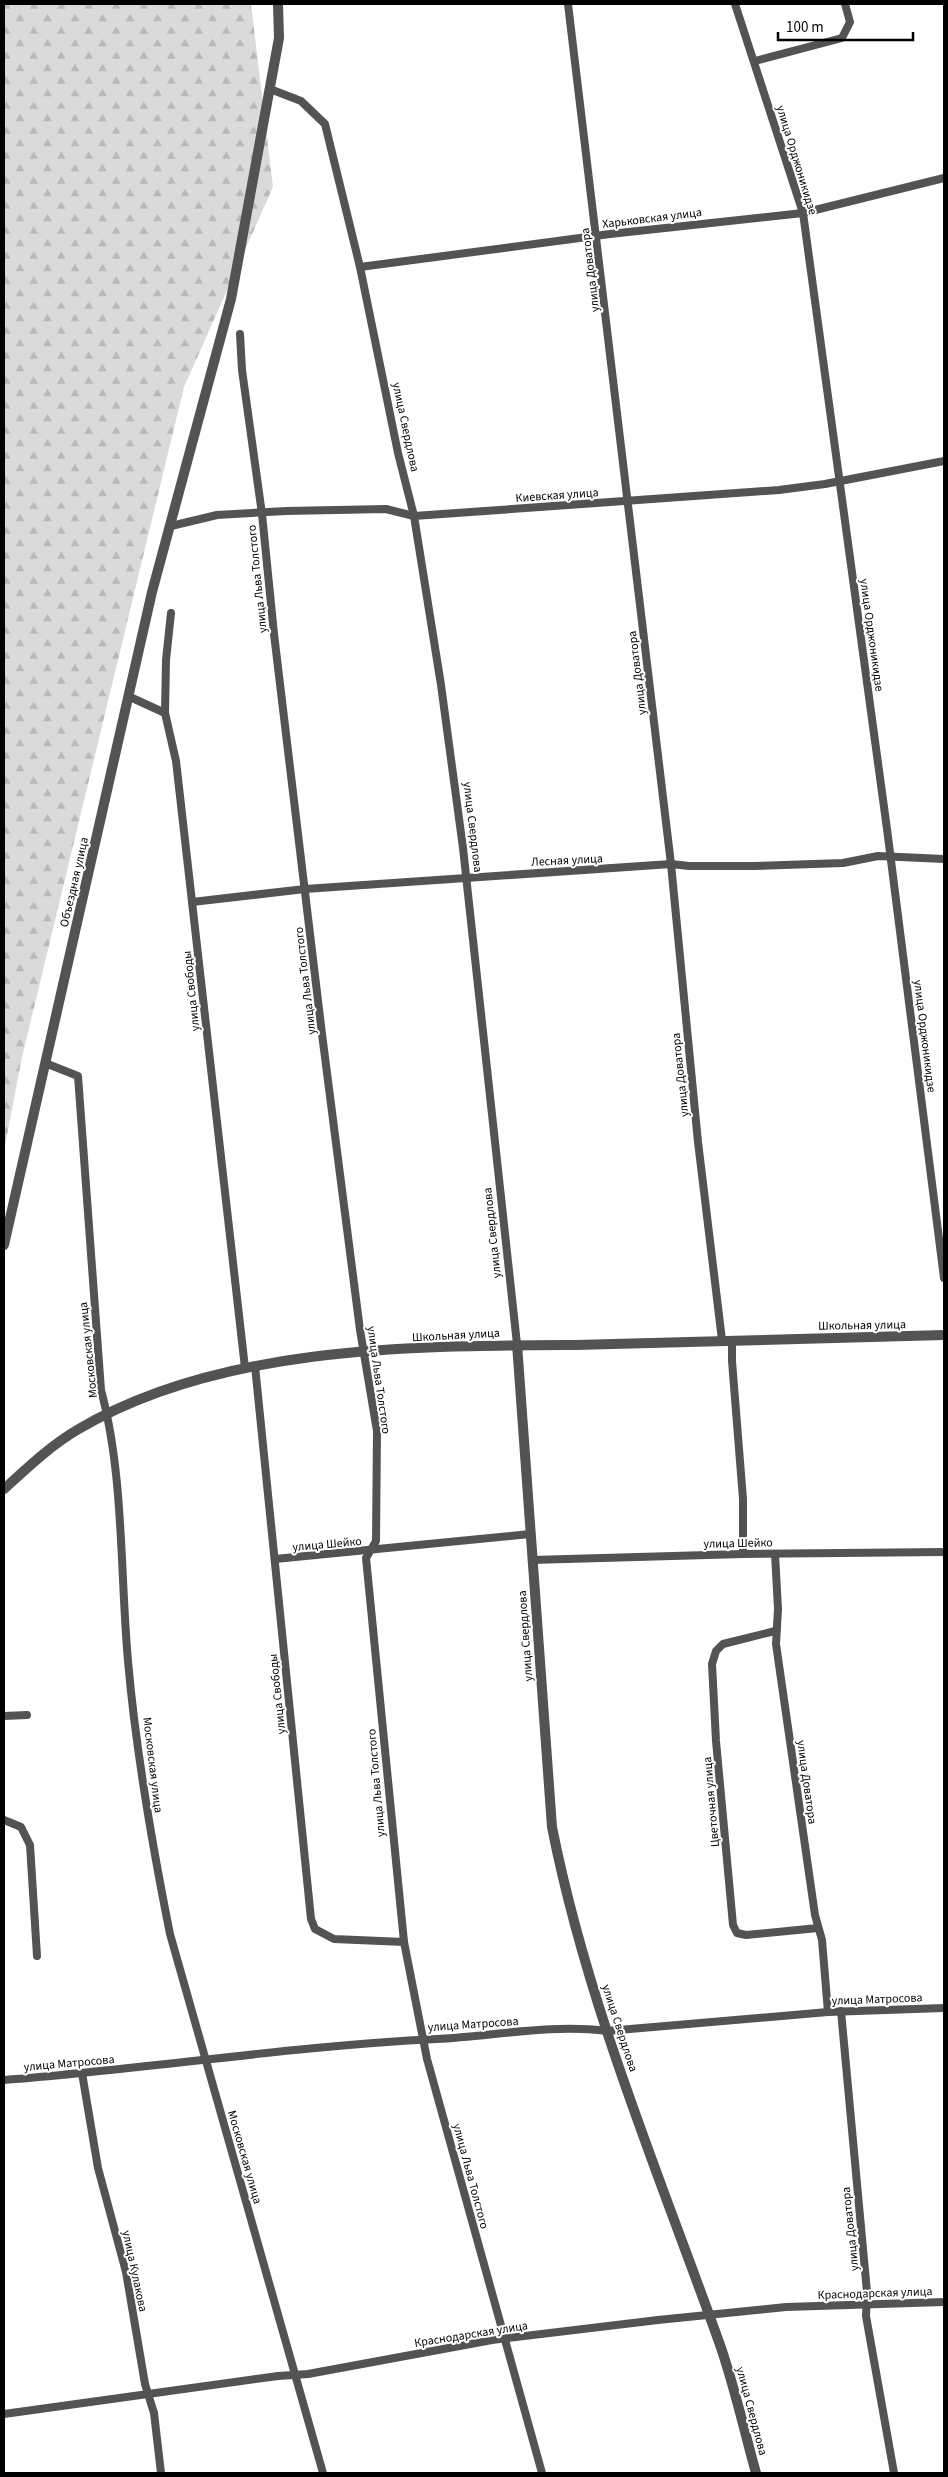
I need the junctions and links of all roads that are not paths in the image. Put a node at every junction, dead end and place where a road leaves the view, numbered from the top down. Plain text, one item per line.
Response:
1 (278, 4) edge
2 (568, 4) edge
3 (735, 4) edge
4 (845, 4) edge
5 (755, 62) junction
6 (270, 89) junction
7 (944, 178) edge
8 (803, 213) junction
9 (597, 236) junction
10 (360, 267) junction
11 (240, 334) dead end
12 (944, 461) edge
13 (839, 482) junction
14 (628, 501) junction
15 (262, 514) junction
16 (414, 516) junction
17 (171, 526) junction
18 (171, 613) dead end
19 (130, 697) junction
20 (165, 713) junction
21 (891, 857) junction
22 (944, 859) edge
23 (671, 864) junction
24 (467, 878) junction
25 (305, 889) junction
26 (192, 902) junction
27 (45, 1063) junction
28 (4, 1245) edge
29 (944, 1278) edge
30 (944, 1335) edge
31 (727, 1340) junction
32 (516, 1344) junction
33 (363, 1352) junction
34 (250, 1367) junction
35 (108, 1414) junction
36 (4, 1490) edge
37 (530, 1534) junction
38 (370, 1552) junction
39 (944, 1552) edge
40 (743, 1554) junction
41 (775, 1554) junction
42 (275, 1559) junction
43 (532, 1560) junction
44 (775, 1631) junction
45 (27, 1715) dead end
46 (4, 1716) edge
47 (4, 1820) edge
48 (818, 1928) junction
49 (404, 1942) junction
50 (37, 1956) dead end
51 (944, 2008) edge
52 (841, 2011) junction
53 (828, 2012) junction
54 (607, 2031) junction
55 (423, 2038) junction
56 (205, 2060) junction
57 (82, 2073) junction
58 (4, 2080) edge
59 (944, 2302) edge
60 (867, 2304) junction
61 (709, 2314) junction
62 (504, 2339) junction
63 (295, 2375) junction
64 (148, 2395) junction
65 (4, 2414) edge
66 (161, 2473) edge
67 (323, 2473) edge
68 (542, 2473) edge
69 (756, 2473) edge
70 (894, 2473) edge

1 - 6 street
2 - 9 street, улица Доватора
3 - 5 street, улица Орджоникидзе
4 - 5 street
5 - 8 street, улица Орджоникидзе
6 - 10 street, улица Свердлова
6 - 17 street, Объездная улица
7 - 8 street, Харьковская улица
8 - 9 street, Харьковская улица
8 - 13 street, улица Орджоникидзе
9 - 10 street, Харьковская улица
9 - 14 street, улица Доватора
10 - 16 street, улица Свердлова
11 - 15 street, улица Льва Толстого
12 - 13 street, Киевская улица
13 - 14 street, Киевская улица
13 - 21 street, улица Орджоникидзе
14 - 16 street, Киевская улица
14 - 23 street, улица Доватора
15 - 16 street, Киевская улица
15 - 17 street, Киевская улица
15 - 25 street, улица Льва Толстого
16 - 24 street, улица Свердлова
17 - 19 street, Объездная улица
18 - 20 street, улица Свободы
19 - 20 street
19 - 27 street, Объездная улица
20 - 26 street, улица Свободы
21 - 22 street, Лесная улица
21 - 23 street, Лесная улица
21 - 29 street, улица Орджоникидзе
23 - 24 street, Лесная улица
23 - 31 street, улица Доватора
24 - 25 street, Лесная улица
24 - 32 street, улица Свердлова
25 - 26 street, Лесная улица
25 - 33 street, улица Льва Толстого
26 - 34 street, улица Свободы
27 - 28 street, Объездная улица
27 - 35 street, Московская улица
30 - 31 street, Школьная улица
31 - 32 street, Школьная улица
31 - 40 street, улица Доватора
32 - 33 street, Школьная улица
32 - 37 street, улица Свердлова
33 - 34 street, Школьная улица
33 - 38 street, улица Льва Толстого
34 - 35 street, Школьная улица
34 - 42 street, улица Свободы
35 - 36 street, Школьная улица
35 - 56 street, Московская улица
37 - 38 street, улица Шейко
37 - 43 street, улица Свердлова
38 - 42 street, улица Шейко
38 - 49 street, улица Льва Толстого
39 - 41 street, улица Шейко
40 - 41 street, улица Шейко
40 - 43 street, улица Шейко
41 - 44 street, улица Доватора
42 - 49 street, улица Свободы
43 - 54 street, улица Свердлова
44 - 48 street, улица Доватора
44 - 48 street, Цветочная улица
45 - 46 street
47 - 50 street
48 - 53 street, улица Доватора
49 - 55 street, улица Льва Толстого
51 - 52 street, улица Матросова
52 - 53 street, улица Матросова
52 - 60 street, улица Доватора
53 - 54 street, улица Матросова
54 - 55 street, улица Матросова
54 - 61 street, улица Свердлова
55 - 56 street, улица Матросова
55 - 62 street, улица Льва Толстого
56 - 57 street, улица Матросова
56 - 63 street, Московская улица
57 - 58 street, улица Матросова
57 - 64 street, улица Кулакова
59 - 60 street, Краснодарская улица
60 - 61 street, Краснодарская улица
60 - 70 street, улица Доватора
61 - 62 street, Краснодарская улица
61 - 69 street, улица Свердлова
62 - 63 street, Краснодарская улица
62 - 68 street, улица Льва Толстого
63 - 64 street, Краснодарская улица
63 - 67 street, Московская улица
64 - 65 street, Краснодарская улица
64 - 66 street, улица Кулакова

